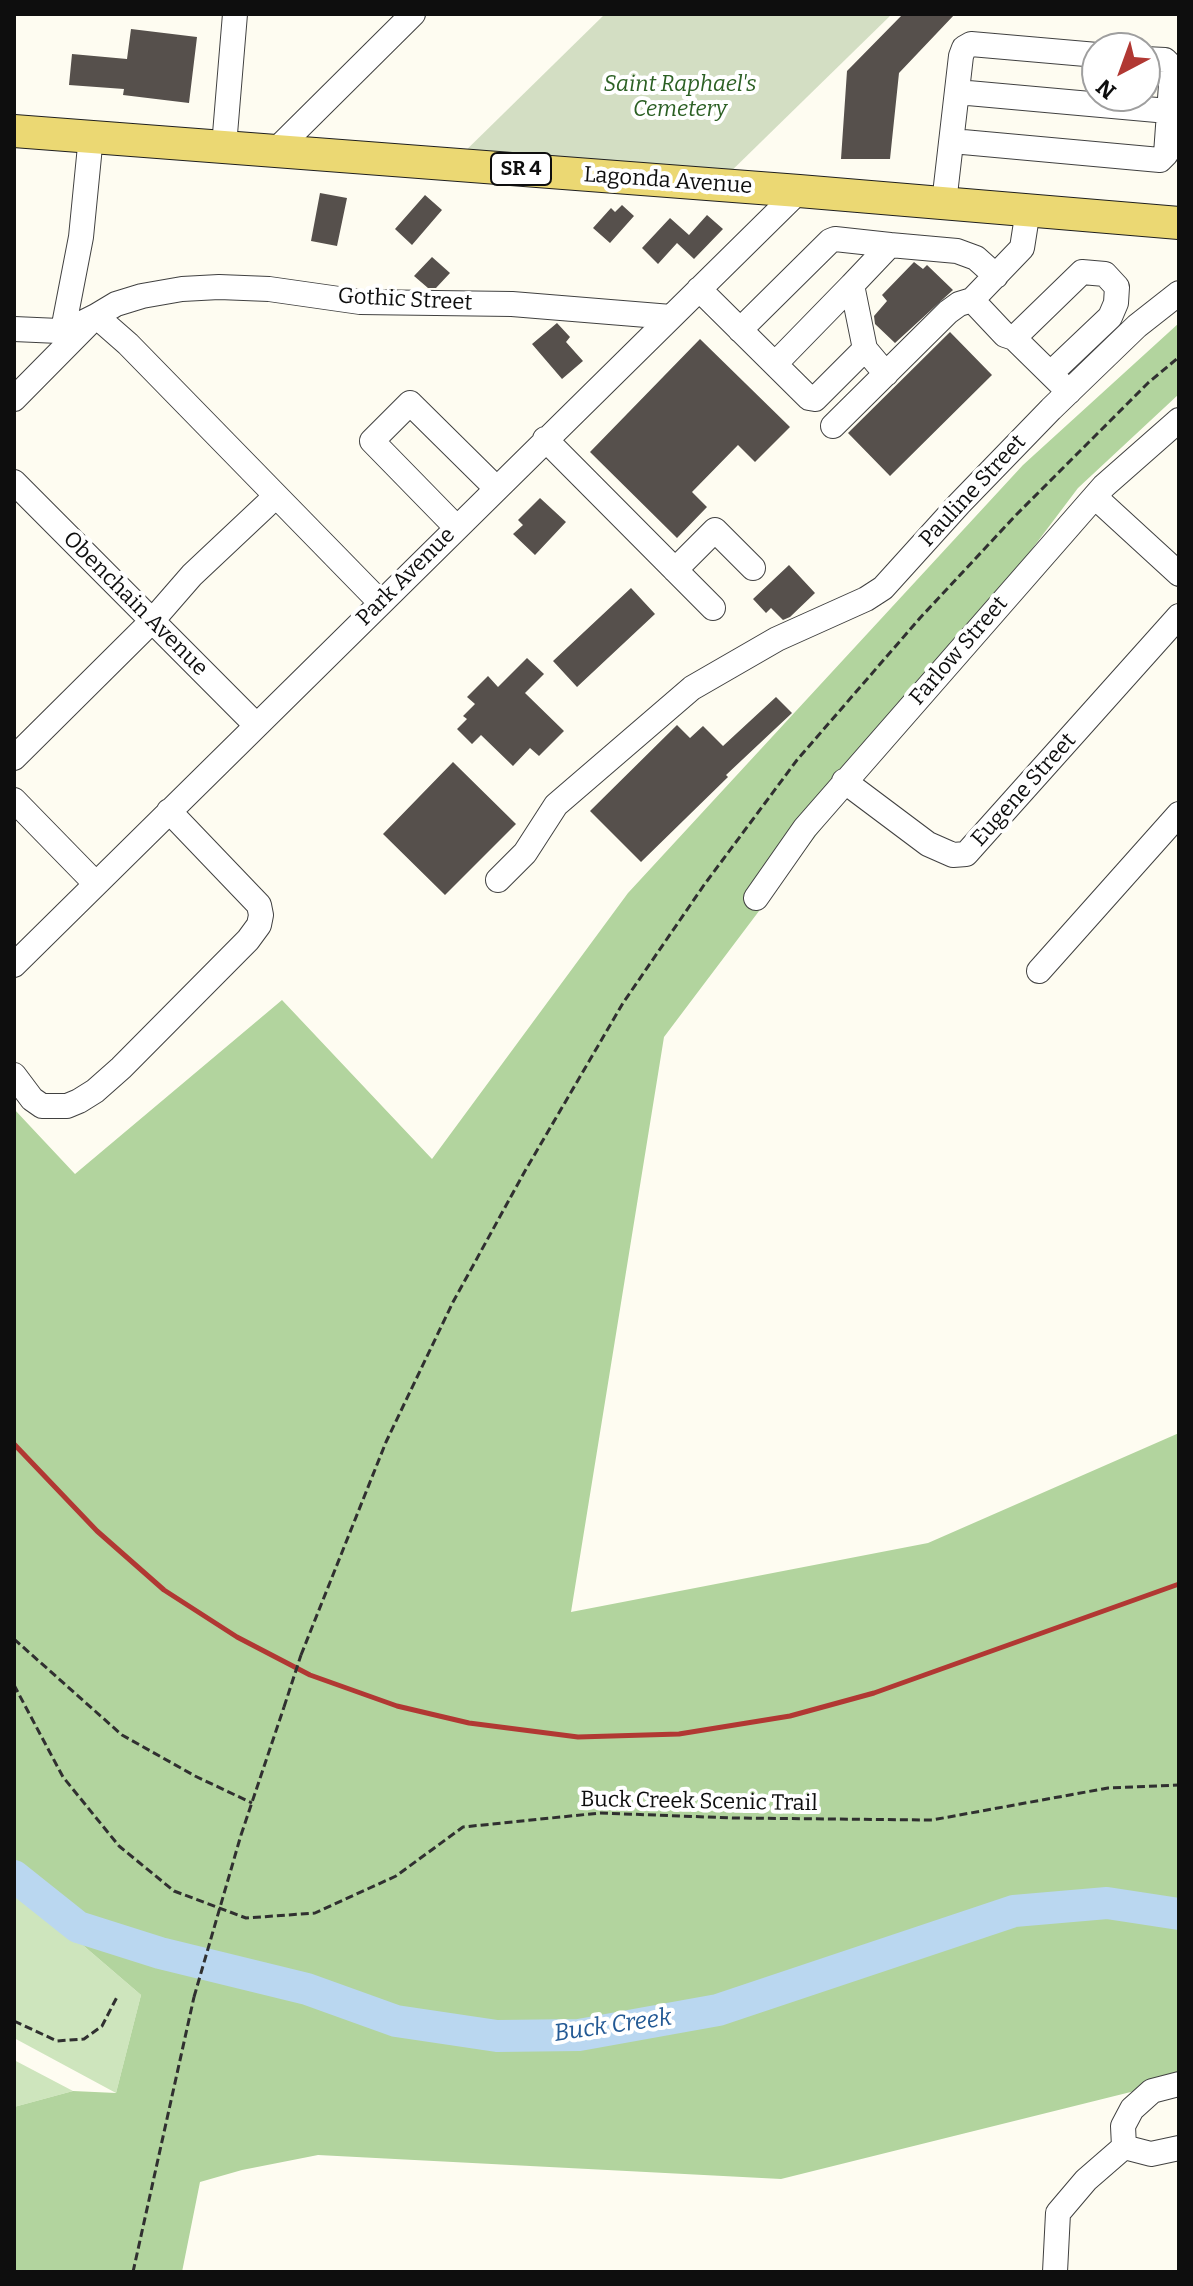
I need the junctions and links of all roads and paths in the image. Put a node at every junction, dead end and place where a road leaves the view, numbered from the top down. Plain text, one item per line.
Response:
1 (235, 14) edge
2 (413, 14) edge
3 (1081, 54) edge
4 (1161, 60) edge
5 (957, 92) junction
6 (1174, 111) edge
7 (14, 131) edge
8 (91, 136) junction
9 (952, 141) junction
10 (224, 146) junction
11 (276, 150) junction
12 (799, 191) junction
13 (944, 203) junction
14 (1028, 210) junction
15 (1179, 223) edge
16 (890, 245) junction
17 (996, 276) junction
18 (852, 285) junction
19 (699, 289) junction
20 (1179, 293) edge
21 (972, 300) junction
22 (96, 316) junction
23 (671, 317) junction
24 (14, 329) edge
25 (63, 330) junction
26 (740, 330) junction
27 (1014, 338) junction
28 (865, 349) junction
29 (1179, 357) edge
30 (775, 364) junction
31 (1051, 373) junction
32 (886, 374) junction
33 (1069, 392) junction
34 (14, 399) edge
35 (1179, 420) edge
36 (833, 426) dead end
37 (545, 439) junction
38 (14, 482) edge
39 (496, 488) junction
40 (276, 496) junction
41 (1095, 497) junction
42 (456, 527) junction
43 (753, 568) dead end
44 (675, 570) junction
45 (1179, 574) edge
46 (380, 602) junction
47 (713, 608) dead end
48 (1179, 616) edge
49 (152, 621) junction
50 (256, 725) junction
51 (14, 758) edge
52 (844, 781) junction
53 (14, 800) edge
54 (169, 811) junction
55 (1179, 814) edge
56 (498, 880) dead end
57 (96, 884) junction
58 (756, 898) dead end
59 (14, 965) edge
60 (1039, 971) dead end
61 (14, 1075) edge
62 (14, 1639) edge
63 (14, 1685) edge
64 (1179, 1785) edge
65 (252, 1803) junction
66 (117, 1997) dead end
67 (14, 2021) edge
68 (1179, 2084) edge
69 (1124, 2147) junction
70 (1179, 2148) edge
71 (133, 2272) edge
72 (1055, 2272) edge

1 - 10 street
2 - 11 street
3 - 5 street
4 - 6 street
5 - 6 street
5 - 9 street
6 - 9 street
7 - 8 main road, Lagonda Avenue / SR 4
8 - 10 main road, Lagonda Avenue / SR 4
8 - 25 street
9 - 13 street
10 - 11 main road, Lagonda Avenue / SR 4
11 - 12 main road, Lagonda Avenue / SR 4
12 - 13 main road, Lagonda Avenue / SR 4
12 - 19 street, Park Avenue
13 - 14 main road, Lagonda Avenue / SR 4
14 - 15 main road, Lagonda Avenue / SR 4
14 - 17 street
16 - 17 street
16 - 18 street
16 - 26 street
17 - 21 street
18 - 28 street
18 - 30 street
19 - 23 street, Park Avenue
19 - 26 street
20 - 33 street, Pauline Street
21 - 27 street
21 - 32 street
22 - 23 street, Gothic Street
22 - 25 street, Gothic Street
22 - 34 street, Gothic Street
22 - 40 street
23 - 37 street, Park Avenue
24 - 25 street, Gothic Street
26 - 30 street
27 - 31 street
27 - 31 street
28 - 30 street
28 - 32 street
29 - 65 path, bridge
31 - 33 street
32 - 36 street
33 - 56 street, Pauline Street
35 - 41 street, Farlow Street
37 - 39 street, Park Avenue
37 - 44 street
38 - 49 street, Obenchain Avenue
39 - 42 street, Park Avenue
39 - 42 street
40 - 46 street
40 - 49 street
41 - 45 street
41 - 52 street, Farlow Street
42 - 46 street, Park Avenue
43 - 44 street
44 - 47 street
46 - 50 street, Park Avenue
48 - 52 street, Eugene Street
49 - 50 street, Obenchain Avenue
49 - 51 street
50 - 54 street, Park Avenue
52 - 58 street, Farlow Street
53 - 57 street
54 - 57 street, Park Avenue
54 - 61 street
55 - 60 street
57 - 59 street, Park Avenue
62 - 65 path
63 - 64 path, Buck Creek Scenic Trail
65 - 71 path, bridge
66 - 67 path
68 - 69 street
69 - 70 street
69 - 72 street

